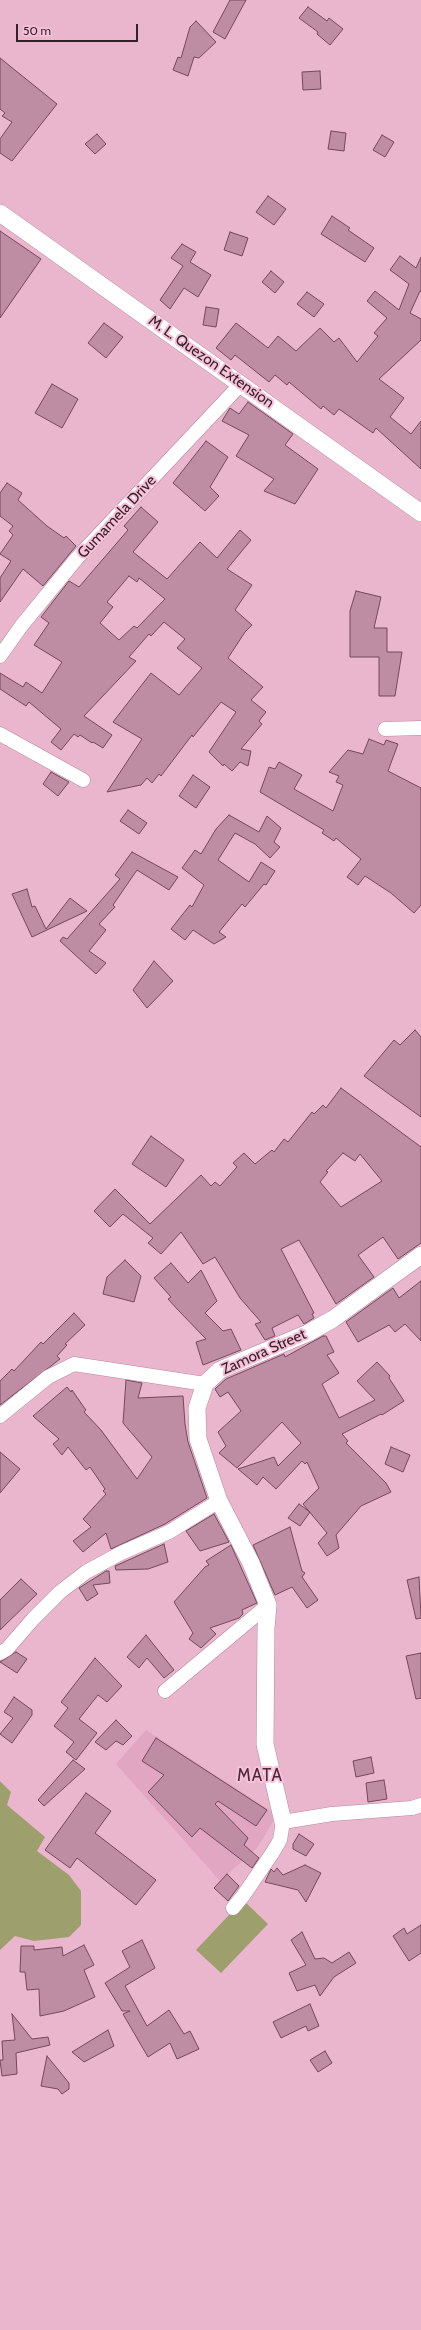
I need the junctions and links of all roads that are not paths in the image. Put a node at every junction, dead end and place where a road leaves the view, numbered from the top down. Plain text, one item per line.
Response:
1 (0, 213) edge
2 (241, 384) junction
3 (421, 513) edge
4 (0, 656) edge
5 (421, 728) edge
6 (385, 729) dead end
7 (0, 734) edge
8 (83, 780) dead end
9 (421, 1255) edge
10 (205, 1384) junction
11 (0, 1416) edge
12 (219, 1501) junction
13 (268, 1605) junction
14 (0, 1653) edge
15 (164, 1691) dead end
16 (421, 1805) edge
17 (283, 1822) junction
18 (233, 1908) dead end

1 - 2 street, M. L. Quezon Extension
2 - 3 street, M. L. Quezon Extension
2 - 4 street, Gumamela Drive
5 - 6 street
7 - 8 street
9 - 10 street, Zamora Street
10 - 11 street
10 - 12 street, Zamora Street
12 - 13 street, Zamora Street
12 - 14 street
13 - 15 street
13 - 17 street
16 - 17 street
17 - 18 street

